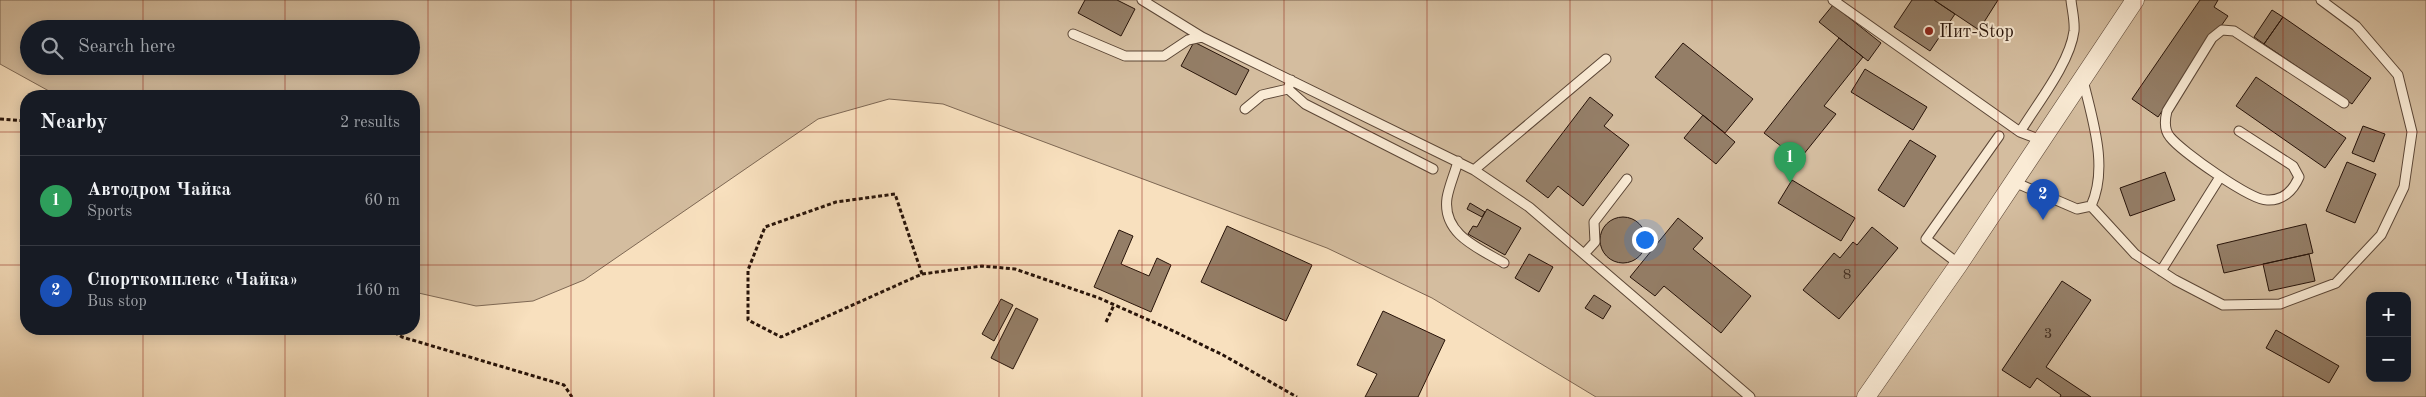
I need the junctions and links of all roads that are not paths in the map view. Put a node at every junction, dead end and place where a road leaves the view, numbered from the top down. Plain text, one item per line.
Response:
1 (1142, 0) edge
2 (1833, 0) edge
3 (2071, 0) edge
4 (2135, 0) edge
5 (2321, 0) edge
6 (1073, 34) dead end
7 (1202, 37) junction
8 (1606, 59) dead end
9 (2082, 79) junction
10 (1290, 85) junction
11 (2344, 103) dead end
12 (1245, 109) dead end
13 (2239, 131) dead end
14 (2020, 132) junction
15 (2000, 136) dead end
16 (2041, 140) junction
17 (1458, 161) junction
18 (1433, 170) dead end
19 (1474, 170) junction
20 (2220, 177) junction
21 (1627, 179) dead end
22 (2014, 182) junction
23 (2091, 206) junction
24 (1584, 254) junction
25 (1504, 263) dead end
26 (1959, 264) junction
27 (2161, 271) junction
28 (1750, 397) edge
29 (1866, 397) edge

1 - 7 lane
2 - 14 lane
3 - 14 lane
4 - 9 street
5 - 27 lane
6 - 7 lane
7 - 10 lane
8 - 19 lane
9 - 16 street
9 - 23 lane
10 - 12 lane
10 - 17 lane
10 - 18 lane
11 - 20 lane
13 - 20 lane
14 - 16 lane
15 - 26 lane
16 - 22 street
17 - 19 lane
17 - 25 lane
19 - 24 lane
20 - 27 lane
21 - 24 lane
22 - 23 lane
22 - 26 street
23 - 27 lane
24 - 28 lane
26 - 29 street

